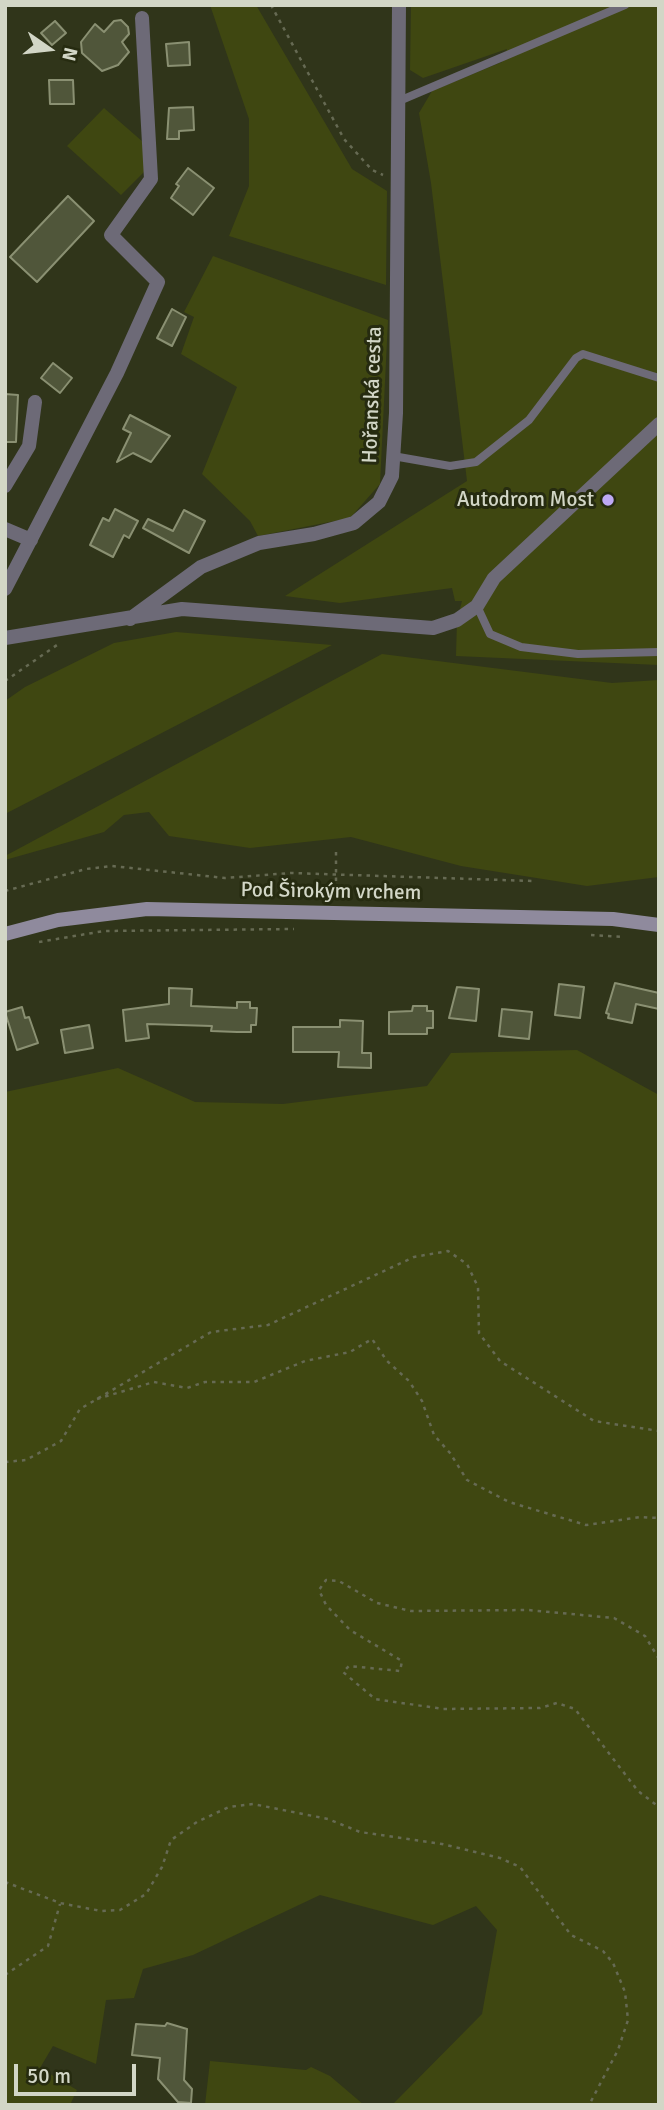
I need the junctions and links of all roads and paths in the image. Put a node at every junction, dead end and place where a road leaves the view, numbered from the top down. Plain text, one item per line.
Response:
1 (271, 5) edge
2 (399, 5) edge
3 (625, 5) edge
4 (142, 18) dead end
5 (399, 101) junction
6 (398, 175) junction
7 (659, 378) edge
8 (35, 402) dead end
9 (659, 424) edge
10 (393, 456) junction
11 (5, 486) edge
12 (5, 529) edge
13 (31, 540) junction
14 (5, 589) edge
15 (477, 606) junction
16 (130, 619) junction
17 (5, 638) edge
18 (62, 642) dead end
19 (659, 652) edge
20 (5, 681) edge
21 (336, 852) dead end
22 (336, 874) junction
23 (532, 881) dead end
24 (5, 891) edge
25 (337, 913) junction
26 (659, 925) edge
27 (294, 929) dead end
28 (5, 934) edge
29 (588, 935) dead end
30 (634, 938) dead end
31 (32, 944) dead end
32 (91, 1401) junction
33 (659, 1431) edge
34 (5, 1462) edge
35 (659, 1518) edge
36 (659, 1659) edge
37 (659, 1807) edge
38 (5, 1882) edge
39 (60, 1903) junction
40 (5, 1975) edge
41 (589, 2105) edge

1 - 6 path
2 - 5 street, Hořanská cesta
3 - 5 lane
4 - 13 street
5 - 6 street, Hořanská cesta
6 - 10 street, Hořanská cesta
7 - 10 lane
8 - 11 street
9 - 15 street
10 - 16 street, Hořanská cesta
12 - 13 street
13 - 14 street
15 - 16 street
15 - 19 lane
16 - 17 street, Hořanská cesta
18 - 20 path
21 - 22 path
22 - 23 path
22 - 24 path
22 - 25 path
25 - 26 street, Pod Širokým vrchem
25 - 28 street, Pod Širokým vrchem
27 - 31 path
29 - 30 path
32 - 33 path
32 - 34 path
32 - 35 path
36 - 37 path
38 - 39 path
39 - 40 path
39 - 41 path

